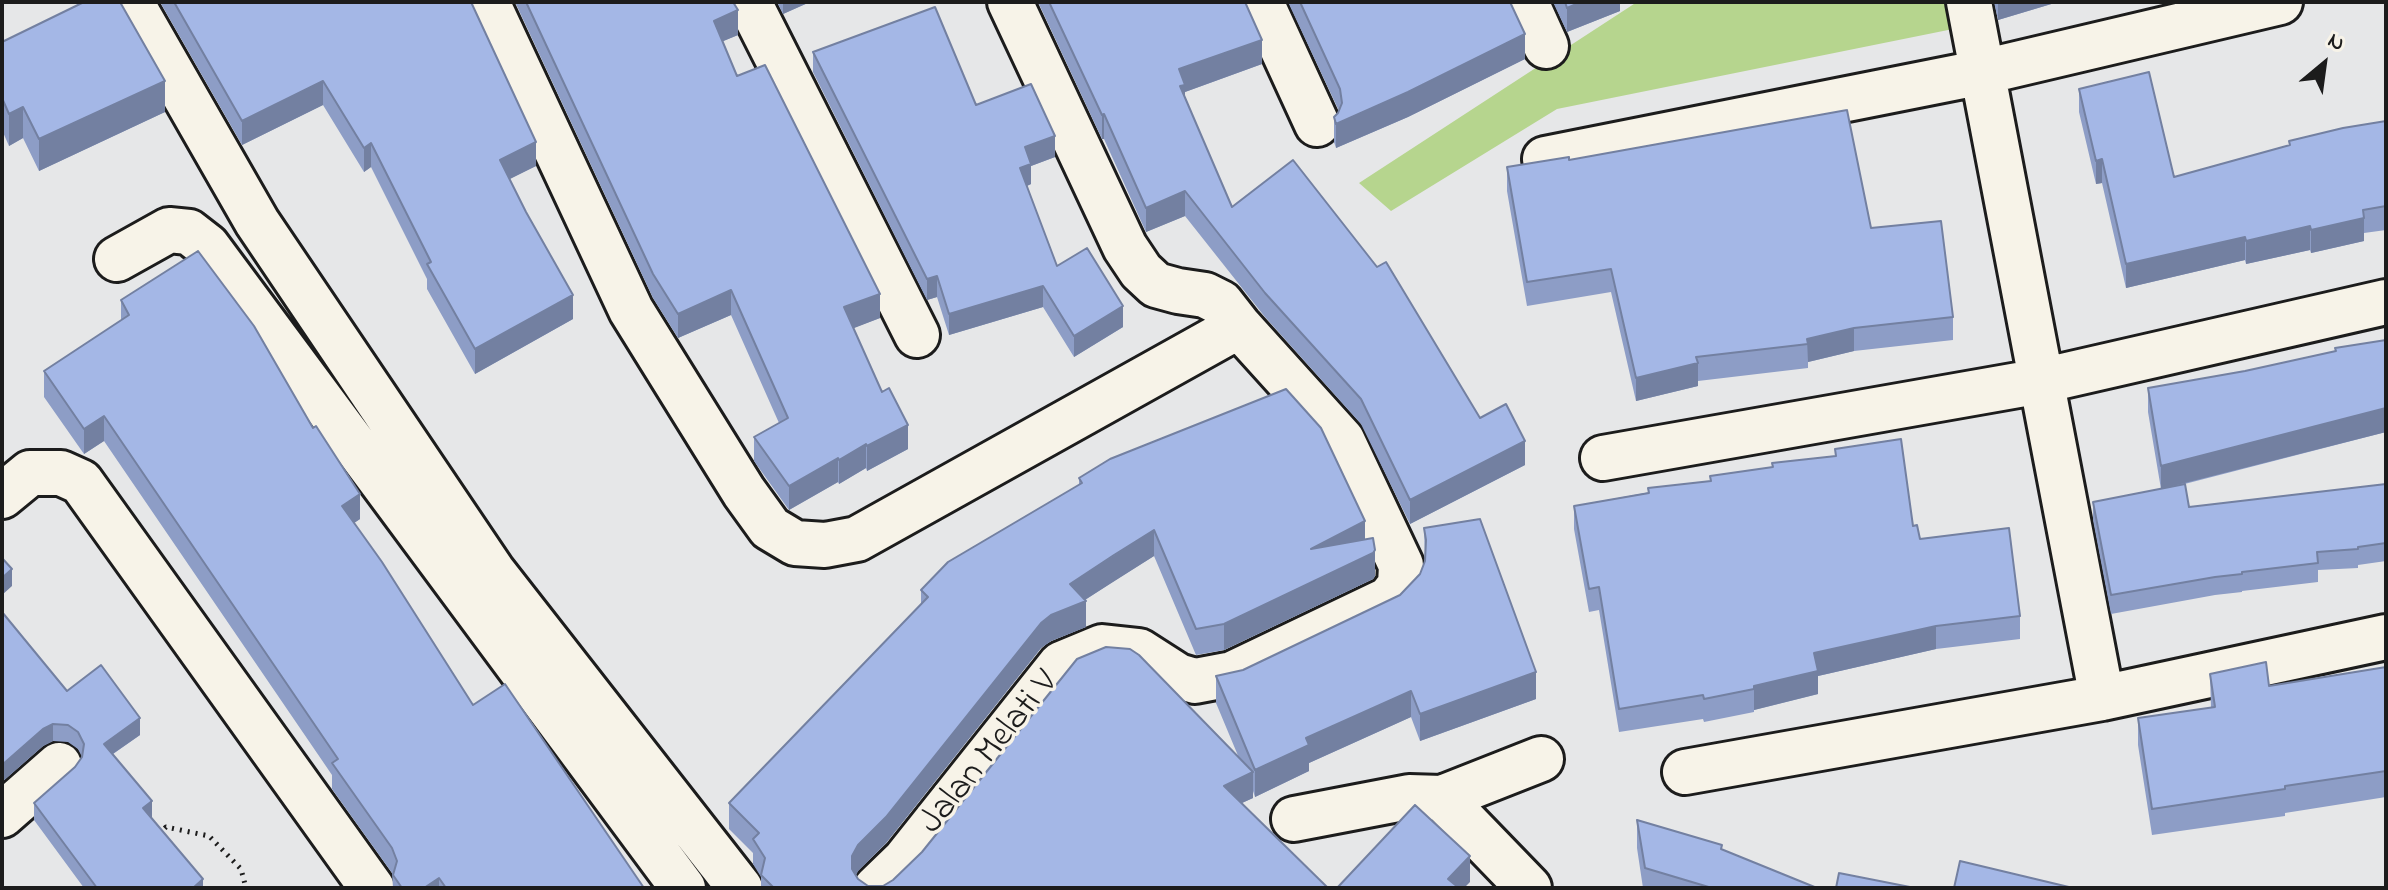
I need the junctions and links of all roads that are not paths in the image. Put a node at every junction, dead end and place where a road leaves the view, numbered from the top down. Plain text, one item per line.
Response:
1 (131, 2) edge
2 (487, 2) edge
3 (749, 2) edge
4 (1010, 2) edge
5 (1261, 2) edge
6 (1526, 2) edge
7 (1969, 2) edge
8 (2280, 2) edge
9 (1546, 46) dead end
10 (1983, 72) junction
11 (1317, 124) dead end
12 (1545, 159) edge
13 (117, 259) dead end
14 (2386, 302) edge
15 (1239, 326) junction
16 (917, 335) dead end
17 (2041, 381) junction
18 (1603, 458) dead end
19 (2, 496) edge
20 (2386, 637) edge
21 (2102, 698) junction
22 (1541, 759) dead end
23 (59, 765) dead end
24 (1685, 772) dead end
25 (1442, 798) junction
26 (2, 815) edge
27 (1294, 819) dead end
28 (372, 888) edge
29 (683, 888) edge
30 (740, 888) edge
31 (876, 888) edge
32 (1529, 888) edge

1 - 30 street
2 - 15 street
3 - 16 street
4 - 15 street, Jalan Melati V
5 - 11 street
6 - 9 street
7 - 10 street
8 - 10 street
10 - 12 street
10 - 17 street
13 - 29 street
14 - 17 street
15 - 31 street, Jalan Melati V
17 - 18 street
17 - 21 street
19 - 28 street
20 - 21 street
21 - 24 street
22 - 25 street
23 - 26 street
25 - 27 street
25 - 32 street

